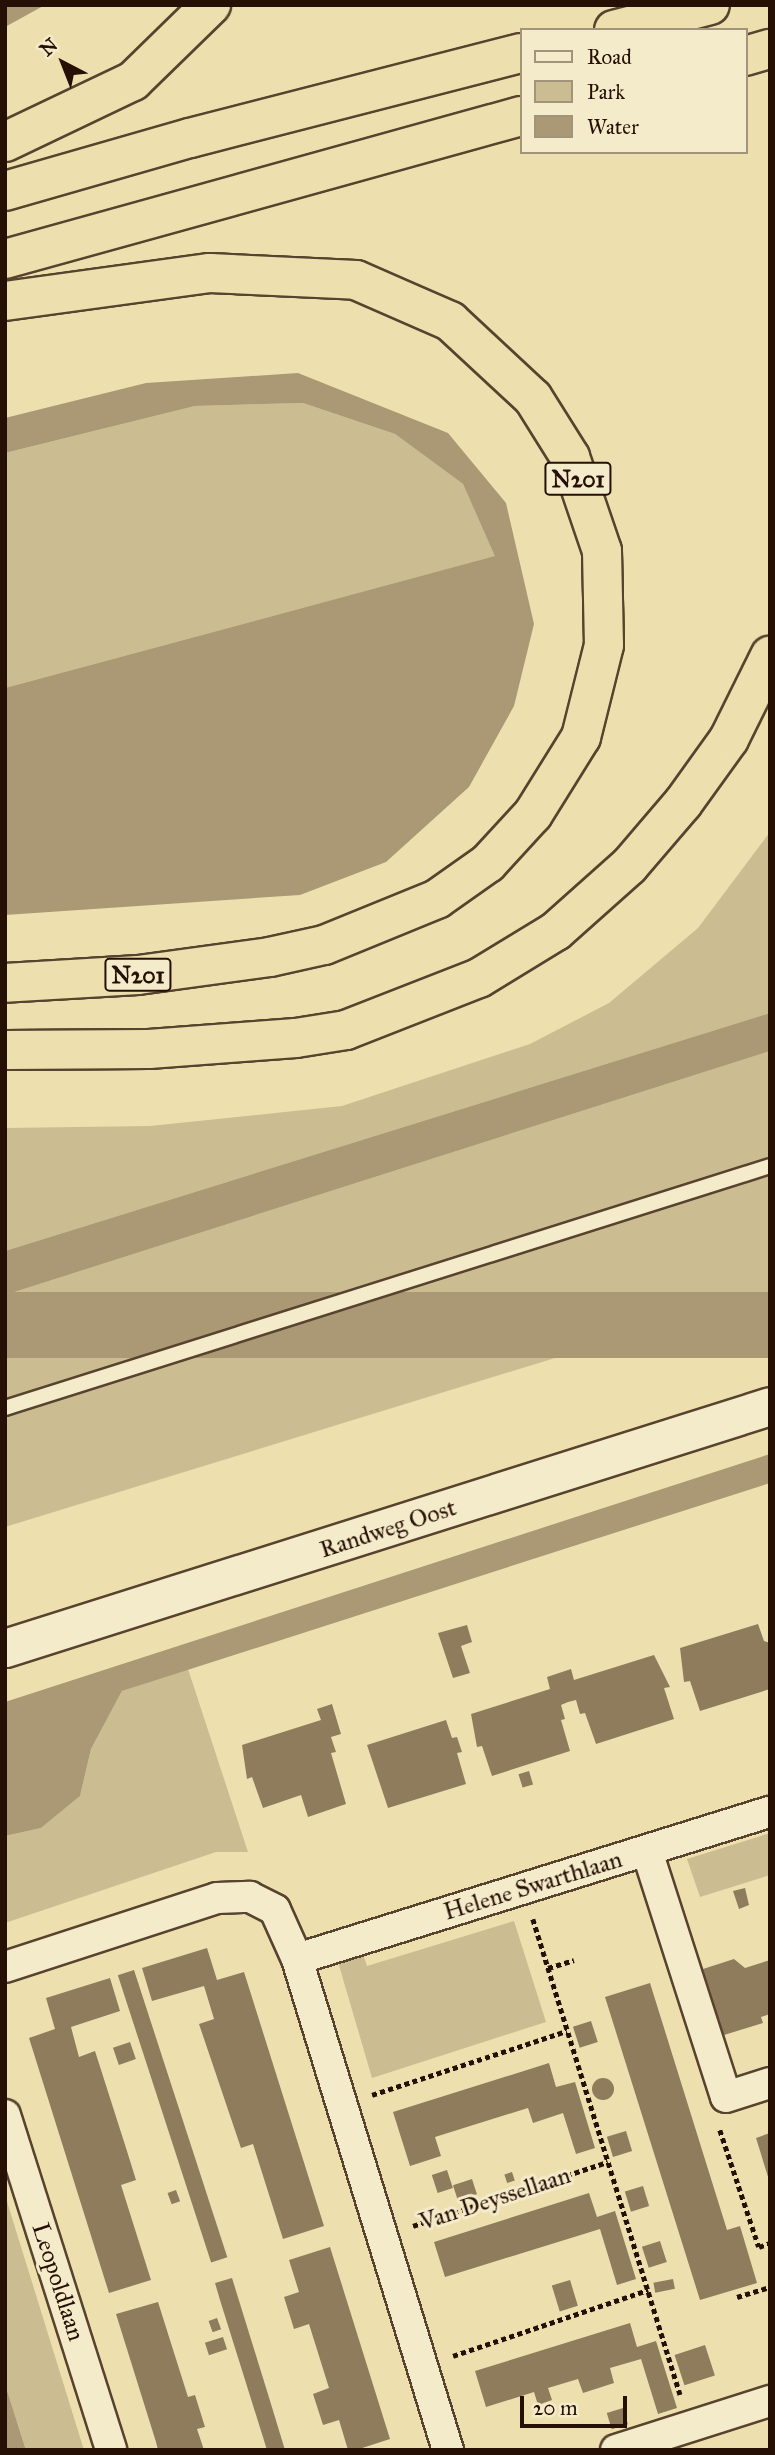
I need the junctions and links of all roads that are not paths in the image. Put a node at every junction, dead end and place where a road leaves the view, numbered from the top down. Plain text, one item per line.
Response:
1 (211, 5) edge
2 (710, 5) edge
3 (622, 28) edge
4 (770, 49) edge
5 (520, 53) edge
6 (747, 55) edge
7 (520, 117) edge
8 (5, 142) edge
9 (5, 191) edge
10 (5, 259) edge
11 (5, 301) edge
12 (770, 656) edge
13 (5, 983) edge
14 (5, 1050) edge
15 (770, 1167) edge
16 (770, 1406) edge
17 (5, 1408) edge
18 (5, 1648) edge
19 (770, 1812) edge
20 (647, 1851) junction
21 (297, 1959) junction
22 (5, 1967) edge
23 (770, 2082) edge
24 (5, 2115) edge
25 (770, 2401) edge
26 (111, 2450) edge
27 (448, 2450) edge
28 (616, 2450) edge

1 - 8 highway
2 - 3 highway
4 - 6 highway
5 - 9 highway
7 - 10 highway
11 - 13 highway, N201
12 - 14 highway
15 - 17 lane
16 - 18 street, Randweg Oost
19 - 20 street, Helene Swarthlaan
20 - 21 street, Helene Swarthlaan
20 - 23 street
21 - 22 street
21 - 27 street
24 - 26 street, Leopoldlaan
25 - 28 street

